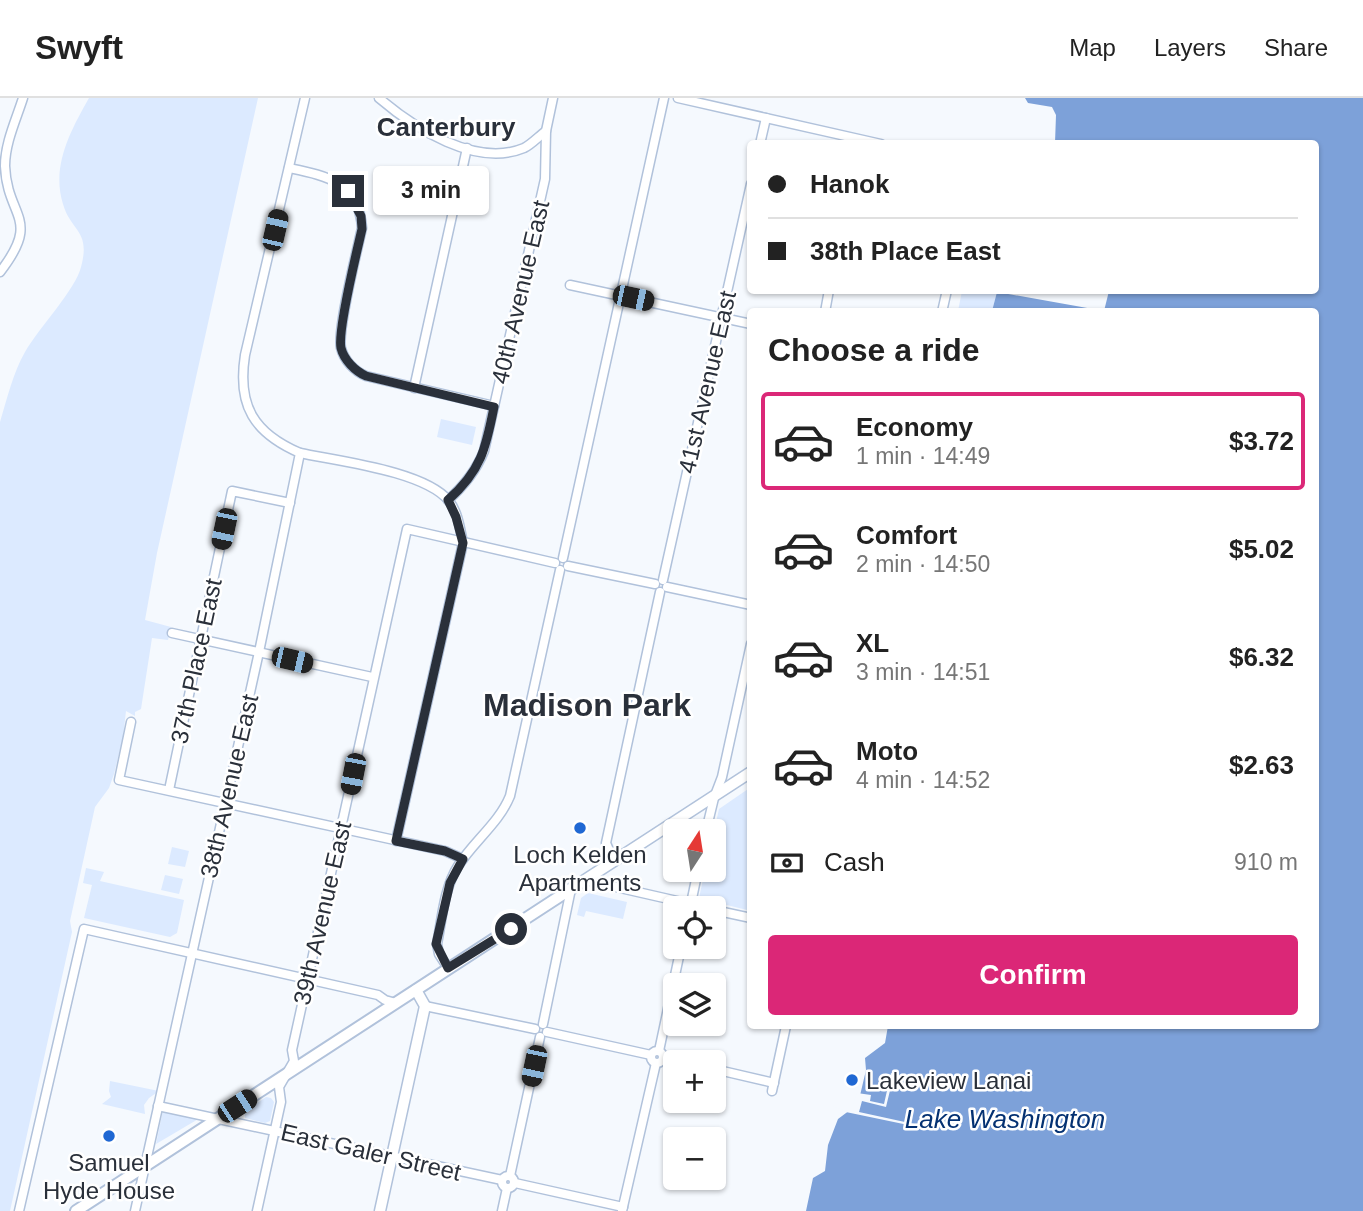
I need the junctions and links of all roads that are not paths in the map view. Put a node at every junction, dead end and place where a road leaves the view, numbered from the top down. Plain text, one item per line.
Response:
1 (23, 98) edge
2 (305, 98) edge
3 (379, 98) edge
4 (554, 98) edge
5 (664, 98) edge
6 (678, 98) edge
7 (766, 118) junction
8 (545, 131) junction
9 (761, 140) edge
10 (856, 140) edge
11 (467, 148) junction
12 (289, 168) junction
13 (747, 202) edge
14 (0, 272) edge
15 (570, 285) dead end
16 (620, 296) junction
17 (721, 317) junction
18 (747, 323) edge
19 (414, 388) junction
20 (494, 407) junction
21 (300, 453) junction
22 (448, 500) junction
23 (290, 503) junction
24 (463, 543) junction
25 (561, 564) junction
26 (661, 586) junction
27 (747, 604) edge
28 (172, 633) dead end
29 (200, 639) junction
30 (259, 652) junction
31 (747, 662) edge
32 (373, 677) junction
33 (131, 722) dead end
34 (747, 775) edge
35 (169, 790) junction
36 (714, 798) junction
37 (225, 803) junction
38 (709, 819) edge
39 (342, 829) junction
40 (396, 841) junction
41 (463, 859) junction
42 (614, 862) junction
43 (585, 880) junction
44 (571, 889) junction
45 (663, 899) edge
46 (726, 912) edge
47 (747, 917) edge
48 (192, 954) junction
49 (678, 959) edge
50 (448, 968) junction
51 (307, 979) junction
52 (416, 990) junction
53 (396, 1003) junction
54 (425, 1006) junction
55 (785, 1029) edge
56 (541, 1031) junction
57 (657, 1057) junction
58 (663, 1058) edge
59 (726, 1073) edge
60 (287, 1074) junction
61 (158, 1106) junction
62 (220, 1118) junction
63 (275, 1130) junction
64 (392, 1156) junction
65 (144, 1167) junction
66 (508, 1182) junction
67 (623, 1209) edge
68 (19, 1211) edge
69 (76, 1211) edge
70 (135, 1211) edge
71 (257, 1211) edge
72 (380, 1211) edge
73 (502, 1211) edge

1 - 14 street
2 - 12 street
3 - 11 street
4 - 8 street, 40th Avenue East
5 - 16 street
6 - 7 street
7 - 9 street
7 - 10 street
8 - 11 street
8 - 20 street, 40th Avenue East
11 - 19 street
12 - 19 street
12 - 21 street
13 - 17 street, 41st Avenue East
15 - 16 street
16 - 17 street
16 - 25 street
17 - 18 street
17 - 26 street, 41st Avenue East
19 - 20 street
20 - 22 street, 40th Avenue East
21 - 22 street
21 - 23 street, 38th Avenue East
22 - 24 street
23 - 29 street, 37th Place East
23 - 30 street, 38th Avenue East
24 - 25 street
24 - 32 street, 39th Avenue East
24 - 40 street
25 - 26 street
25 - 41 street
26 - 27 street
26 - 42 street, 41st Avenue East
28 - 29 street
29 - 30 street
29 - 35 street, 37th Place East
30 - 32 street
30 - 37 street, 38th Avenue East
31 - 36 street
32 - 39 street, 39th Avenue East
33 - 35 street
34 - 36 street
35 - 37 street
36 - 38 street
36 - 42 street
37 - 39 street
37 - 48 street, 38th Avenue East
39 - 40 street
39 - 51 street, 39th Avenue East
40 - 41 street
41 - 50 street
42 - 43 street
43 - 44 street
43 - 45 street
44 - 50 main road
44 - 56 street
46 - 47 street
48 - 51 street
48 - 61 street, 38th Avenue East
48 - 68 street
49 - 57 street
50 - 52 main road
51 - 53 street
51 - 60 street, 39th Avenue East
52 - 53 main road
52 - 54 street
53 - 60 main road
54 - 56 street
54 - 64 street
55 - 59 street
56 - 57 street
56 - 66 street
57 - 58 street
57 - 67 street
60 - 62 main road
60 - 63 street, 39th Avenue East
61 - 62 street, East Galer Street
61 - 65 street, 38th Avenue East
62 - 63 street, East Galer Street
62 - 65 main road
63 - 64 street, East Galer Street
63 - 71 street, 39th Avenue East
64 - 66 street, East Galer Street
64 - 72 street
65 - 69 main road
65 - 70 street, 38th Avenue East
66 - 67 street, East Galer Street
66 - 73 street

